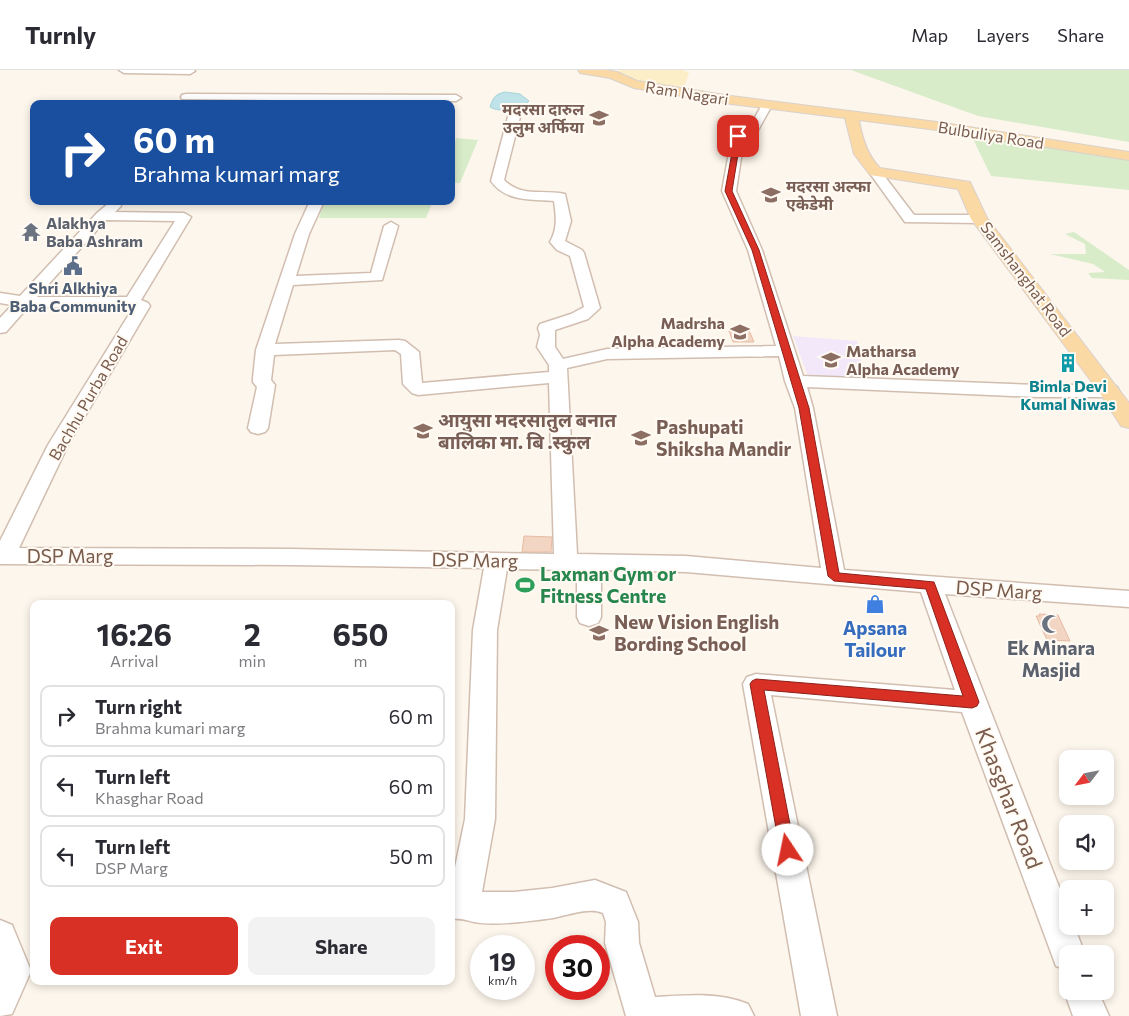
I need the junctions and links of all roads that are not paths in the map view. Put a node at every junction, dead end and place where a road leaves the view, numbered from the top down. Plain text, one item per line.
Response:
1 (124, 70) edge
2 (584, 70) edge
3 (187, 85) edge
4 (456, 98) dead end
5 (276, 100) edge
6 (767, 104) junction
7 (515, 113) dead end
8 (852, 117) junction
9 (1129, 156) edge
10 (875, 172) junction
11 (114, 205) edge
12 (315, 205) edge
13 (102, 216) junction
14 (979, 219) junction
15 (391, 226) dead end
16 (288, 281) junction
17 (0, 298) edge
18 (24, 302) junction
19 (132, 302) junction
20 (0, 328) edge
21 (265, 350) junction
22 (785, 351) junction
23 (558, 371) junction
24 (794, 381) junction
25 (1110, 391) junction
26 (1127, 414) edge
27 (258, 428) dead end
28 (2, 556) edge
29 (497, 560) junction
30 (578, 563) junction
31 (834, 576) junction
32 (930, 585) junction
33 (1129, 599) edge
34 (589, 617) dead end
35 (972, 702) junction
36 (458, 903) edge
37 (0, 936) edge
38 (1065, 945) edge
39 (1085, 1000) edge
40 (0, 1002) edge
41 (736, 1016) edge
42 (819, 1016) edge
43 (1091, 1016) edge

1 - 3 street
2 - 6 main road, Ram Nagari
3 - 5 street
4 - 5 street
6 - 8 main road, Ram Nagari
6 - 22 street
7 - 23 street
8 - 9 main road, Bulbuliya Road
8 - 10 main road
10 - 14 main road, Samshanghat Road
10 - 14 street
11 - 13 street
12 - 16 street
13 - 18 street
13 - 19 street
14 - 25 main road, Samshanghat Road
15 - 16 street
16 - 21 street
17 - 18 street
18 - 19 street
18 - 20 street
19 - 28 street, Bachhu Purba Road
21 - 23 street
21 - 27 street
22 - 23 street
22 - 24 street
23 - 30 street
24 - 25 street
24 - 31 street
25 - 26 main road, Samshanghat Road
28 - 29 street, DSP Marg
29 - 30 street, DSP Marg
29 - 36 street
30 - 31 street, DSP Marg
30 - 34 street
31 - 32 street, DSP Marg
32 - 33 street, DSP Marg
32 - 35 street, Khasghar Road
35 - 38 street, Khasghar Road
35 - 42 street
36 - 41 street
37 - 40 street
39 - 43 street

